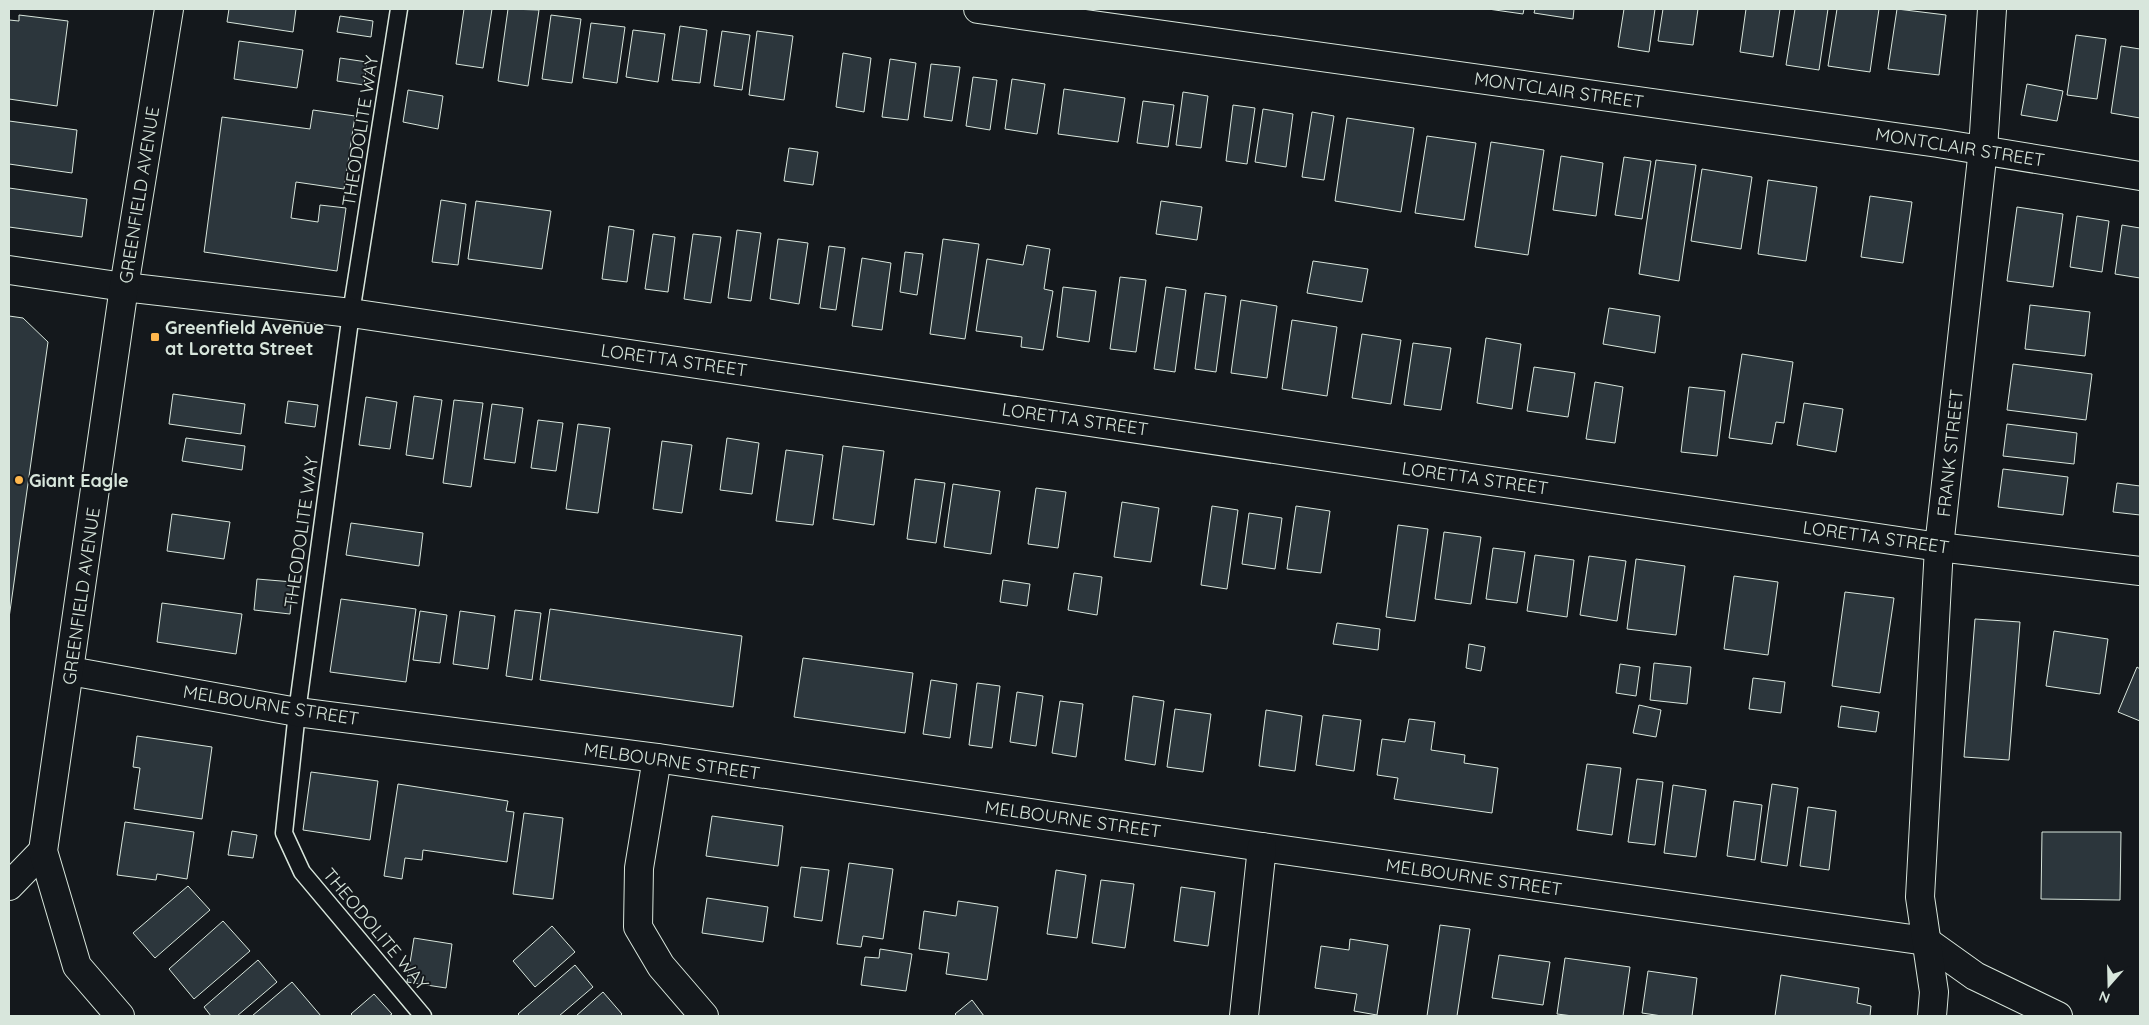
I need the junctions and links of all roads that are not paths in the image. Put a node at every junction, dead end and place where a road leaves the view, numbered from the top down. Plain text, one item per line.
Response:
1 (169, 9) edge
2 (399, 9) edge
3 (978, 9) edge
4 (1992, 9) edge
5 (1984, 149) junction
6 (2140, 176) edge
7 (9, 270) edge
8 (124, 287) junction
9 (351, 313) junction
10 (1939, 547) junction
11 (2140, 571) edge
12 (70, 671) junction
13 (297, 712) junction
14 (657, 758) junction
15 (1262, 847) junction
16 (44, 851) junction
17 (9, 886) edge
18 (1926, 941) junction
19 (120, 1016) edge
20 (423, 1016) edge
21 (704, 1016) edge
22 (1244, 1016) edge
23 (1932, 1016) edge
24 (2058, 1016) edge

1 - 8 street, GREENFIELD AVENUE
2 - 9 lane, THEODOLITE WAY
3 - 5 street, MONTCLAIR STREET
4 - 5 street, FRANK STREET
5 - 6 street, MONTCLAIR STREET
5 - 10 street, FRANK STREET
7 - 8 street, LORETTA STREET
8 - 9 street, LORETTA STREET
8 - 12 street, GREENFIELD AVENUE
9 - 10 street, LORETTA STREET
9 - 13 lane, THEODOLITE WAY
10 - 11 street, LORETTA STREET
10 - 18 street, FRANK STREET
12 - 13 street, MELBOURNE STREET
12 - 16 street, GREENFIELD AVENUE
13 - 14 street, MELBOURNE STREET
13 - 20 lane, THEODOLITE WAY
14 - 15 street, MELBOURNE STREET
14 - 21 street
15 - 18 street, MELBOURNE STREET
15 - 22 street
16 - 17 street
16 - 19 street, GREENFIELD AVENUE
18 - 23 street, FRANK STREET
18 - 24 street, MELBOURNE STREET

